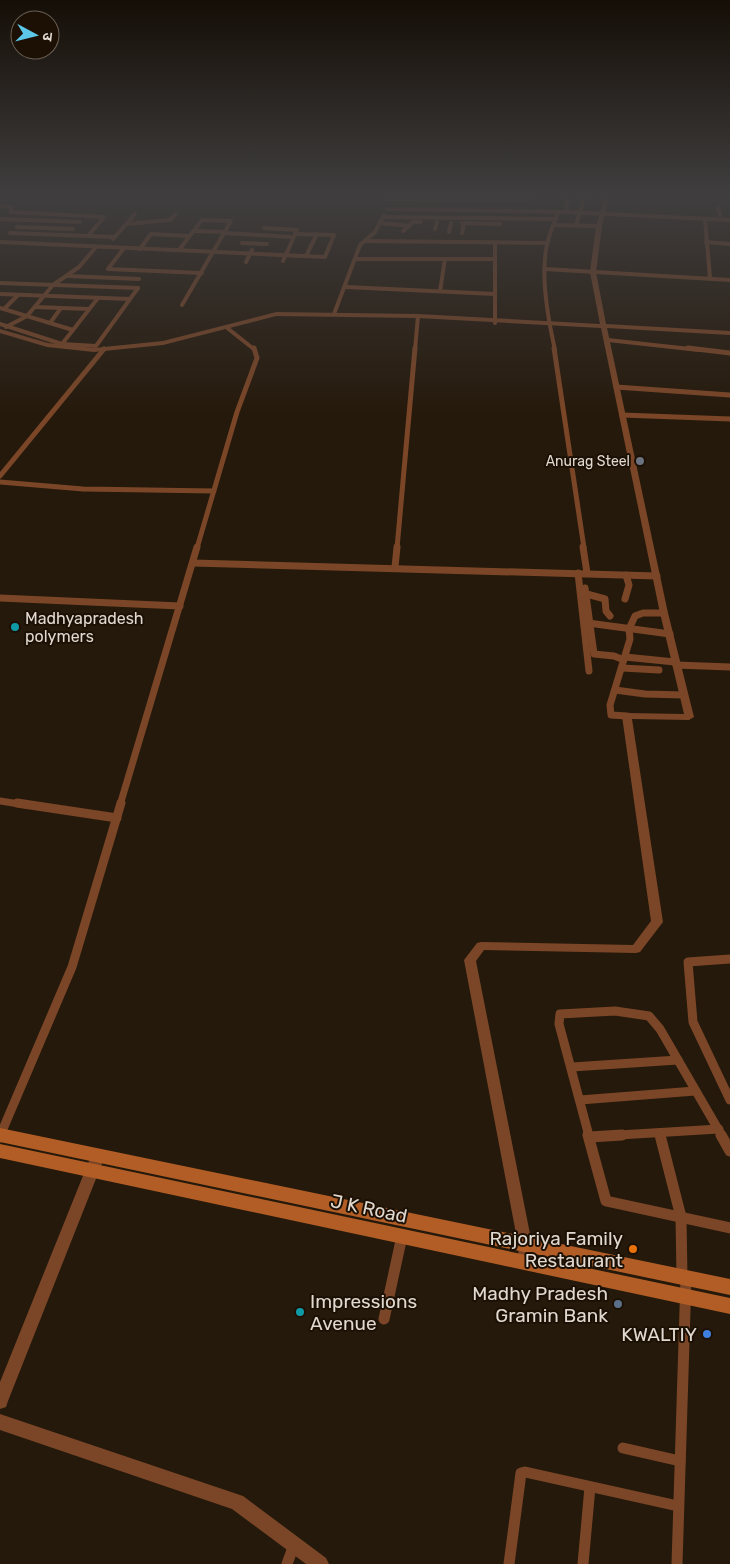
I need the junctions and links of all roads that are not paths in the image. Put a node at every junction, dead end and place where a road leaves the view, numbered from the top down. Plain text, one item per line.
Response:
1 (76, 269) edge
2 (108, 269) edge
3 (204, 269) edge
4 (352, 269) edge
5 (443, 269) edge
6 (494, 269) edge
7 (593, 269) edge
8 (709, 269) edge
9 (545, 270) joint
10 (593, 272) junction
11 (202, 273) junction
12 (67, 276) junction
13 (710, 278) junction
14 (139, 279) dead end
15 (730, 280) edge
16 (0, 283) edge
17 (53, 285) junction
18 (346, 287) junction
19 (440, 291) junction
20 (0, 294) edge
21 (495, 294) junction
22 (18, 295) junction
23 (44, 296) junction
24 (98, 298) junction
25 (130, 299) junction
26 (182, 305) dead end
27 (35, 306) junction
28 (61, 308) junction
29 (2, 309) edge
30 (89, 309) junction
31 (334, 314) junction
32 (28, 316) junction
33 (418, 318) junction
34 (495, 322) junction
35 (50, 323) junction
36 (0, 324) edge
37 (552, 324) junction
38 (603, 325) junction
39 (8, 327) junction
40 (228, 328) junction
41 (0, 330) edge
42 (73, 330) junction
43 (730, 333) edge
44 (0, 335) edge
45 (608, 340) junction
46 (62, 344) junction
47 (102, 351) junction
48 (730, 353) edge
49 (616, 387) junction
50 (730, 395) edge
51 (622, 415) junction
52 (730, 419) edge
53 (0, 476) edge
54 (0, 482) edge
55 (214, 491) junction
56 (193, 563) junction
57 (395, 567) junction
58 (578, 573) junction
59 (587, 573) junction
60 (626, 575) junction
61 (657, 576) junction
62 (583, 591) junction
63 (0, 598) edge
64 (625, 599) dead end
65 (180, 606) junction
66 (664, 613) junction
67 (610, 616) dead end
68 (583, 623) junction
69 (591, 623) junction
70 (629, 629) junction
71 (670, 634) junction
72 (624, 662) junction
73 (676, 664) junction
74 (730, 667) edge
75 (659, 670) dead end
76 (589, 671) dead end
77 (615, 690) junction
78 (684, 695) junction
79 (627, 716) junction
80 (0, 802) edge
81 (117, 818) junction
82 (730, 959) edge
83 (678, 1060) junction
84 (572, 1067) junction
85 (695, 1091) junction
86 (580, 1100) junction
87 (730, 1100) edge
88 (719, 1129) junction
89 (659, 1133) junction
90 (590, 1137) junction
91 (0, 1140) edge
92 (730, 1151) edge
93 (95, 1163) junction
94 (681, 1217) junction
95 (730, 1228) edge
96 (402, 1236) junction
97 (525, 1244) junction
98 (526, 1262) junction
99 (684, 1277) junction
100 (730, 1287) edge
101 (685, 1296) junction
102 (730, 1306) edge
103 (384, 1319) dead end
104 (0, 1401) edge
105 (0, 1422) edge
106 (624, 1448) dead end
107 (680, 1461) junction
108 (590, 1486) junction
109 (678, 1506) junction
110 (294, 1544) junction
111 (288, 1564) edge
112 (320, 1564) edge
113 (509, 1564) edge
114 (582, 1564) edge
115 (677, 1564) edge

1 - 12 street
2 - 11 street
3 - 11 street
4 - 18 street
5 - 19 street
6 - 21 street
7 - 10 street
8 - 13 street
9 - 10 street
9 - 37 street
10 - 13 street
10 - 38 street
11 - 26 street
12 - 14 street
12 - 17 street
13 - 15 street
16 - 17 street
17 - 23 street
17 - 25 street
18 - 19 street
18 - 31 street
19 - 21 street
20 - 22 street
21 - 34 street
22 - 23 street
22 - 29 street
23 - 24 street
23 - 27 street
24 - 25 street
24 - 30 street
25 - 46 street
27 - 28 street
27 - 32 street
28 - 30 street
28 - 35 street
29 - 32 street
30 - 42 street
31 - 33 street
31 - 40 street
32 - 35 street
32 - 39 street
33 - 34 street
33 - 40 street
33 - 57 street
34 - 37 street
35 - 42 street
36 - 39 street
37 - 38 street
37 - 59 street
38 - 43 street
38 - 45 street
39 - 41 street
39 - 46 street
40 - 47 street
40 - 55 street
41 - 47 street
42 - 46 street
44 - 47 street
45 - 48 street
45 - 49 street
47 - 53 street
49 - 50 street
49 - 51 street
51 - 52 street
51 - 61 street
54 - 55 street
55 - 56 street
56 - 57 street
56 - 65 street
57 - 58 street
58 - 59 street
58 - 62 street
59 - 60 street
60 - 61 street
60 - 64 street
61 - 66 street
62 - 67 street
62 - 68 street
62 - 69 street
63 - 65 street
65 - 81 street
66 - 70 street
66 - 71 street
68 - 69 street
68 - 76 street
69 - 70 street
69 - 72 street
70 - 71 street
70 - 72 street
71 - 73 street
72 - 73 street
72 - 75 street
72 - 77 street
73 - 74 street
73 - 78 street
77 - 78 street
77 - 79 street
78 - 79 street
79 - 97 street
80 - 81 street
81 - 91 street
82 - 87 street
83 - 84 street
83 - 84 street
83 - 85 street
84 - 86 street
85 - 86 street
85 - 88 street
86 - 90 street
88 - 89 street
88 - 92 street
89 - 90 street
89 - 94 street
90 - 94 street
91 - 93 main road, J K Road
93 - 96 main road, J K Road
93 - 97 main road, J K Road
93 - 104 street
94 - 95 street
94 - 99 street
96 - 98 main road, J K Road
96 - 103 street
97 - 98 street
97 - 99 main road, J K Road
98 - 101 main road, J K Road
99 - 100 main road, J K Road
99 - 101 street
101 - 102 main road, J K Road
101 - 107 street
105 - 110 street
106 - 107 street
107 - 109 street
108 - 109 street
108 - 113 street
108 - 114 street
109 - 115 street
110 - 111 street
110 - 112 street

